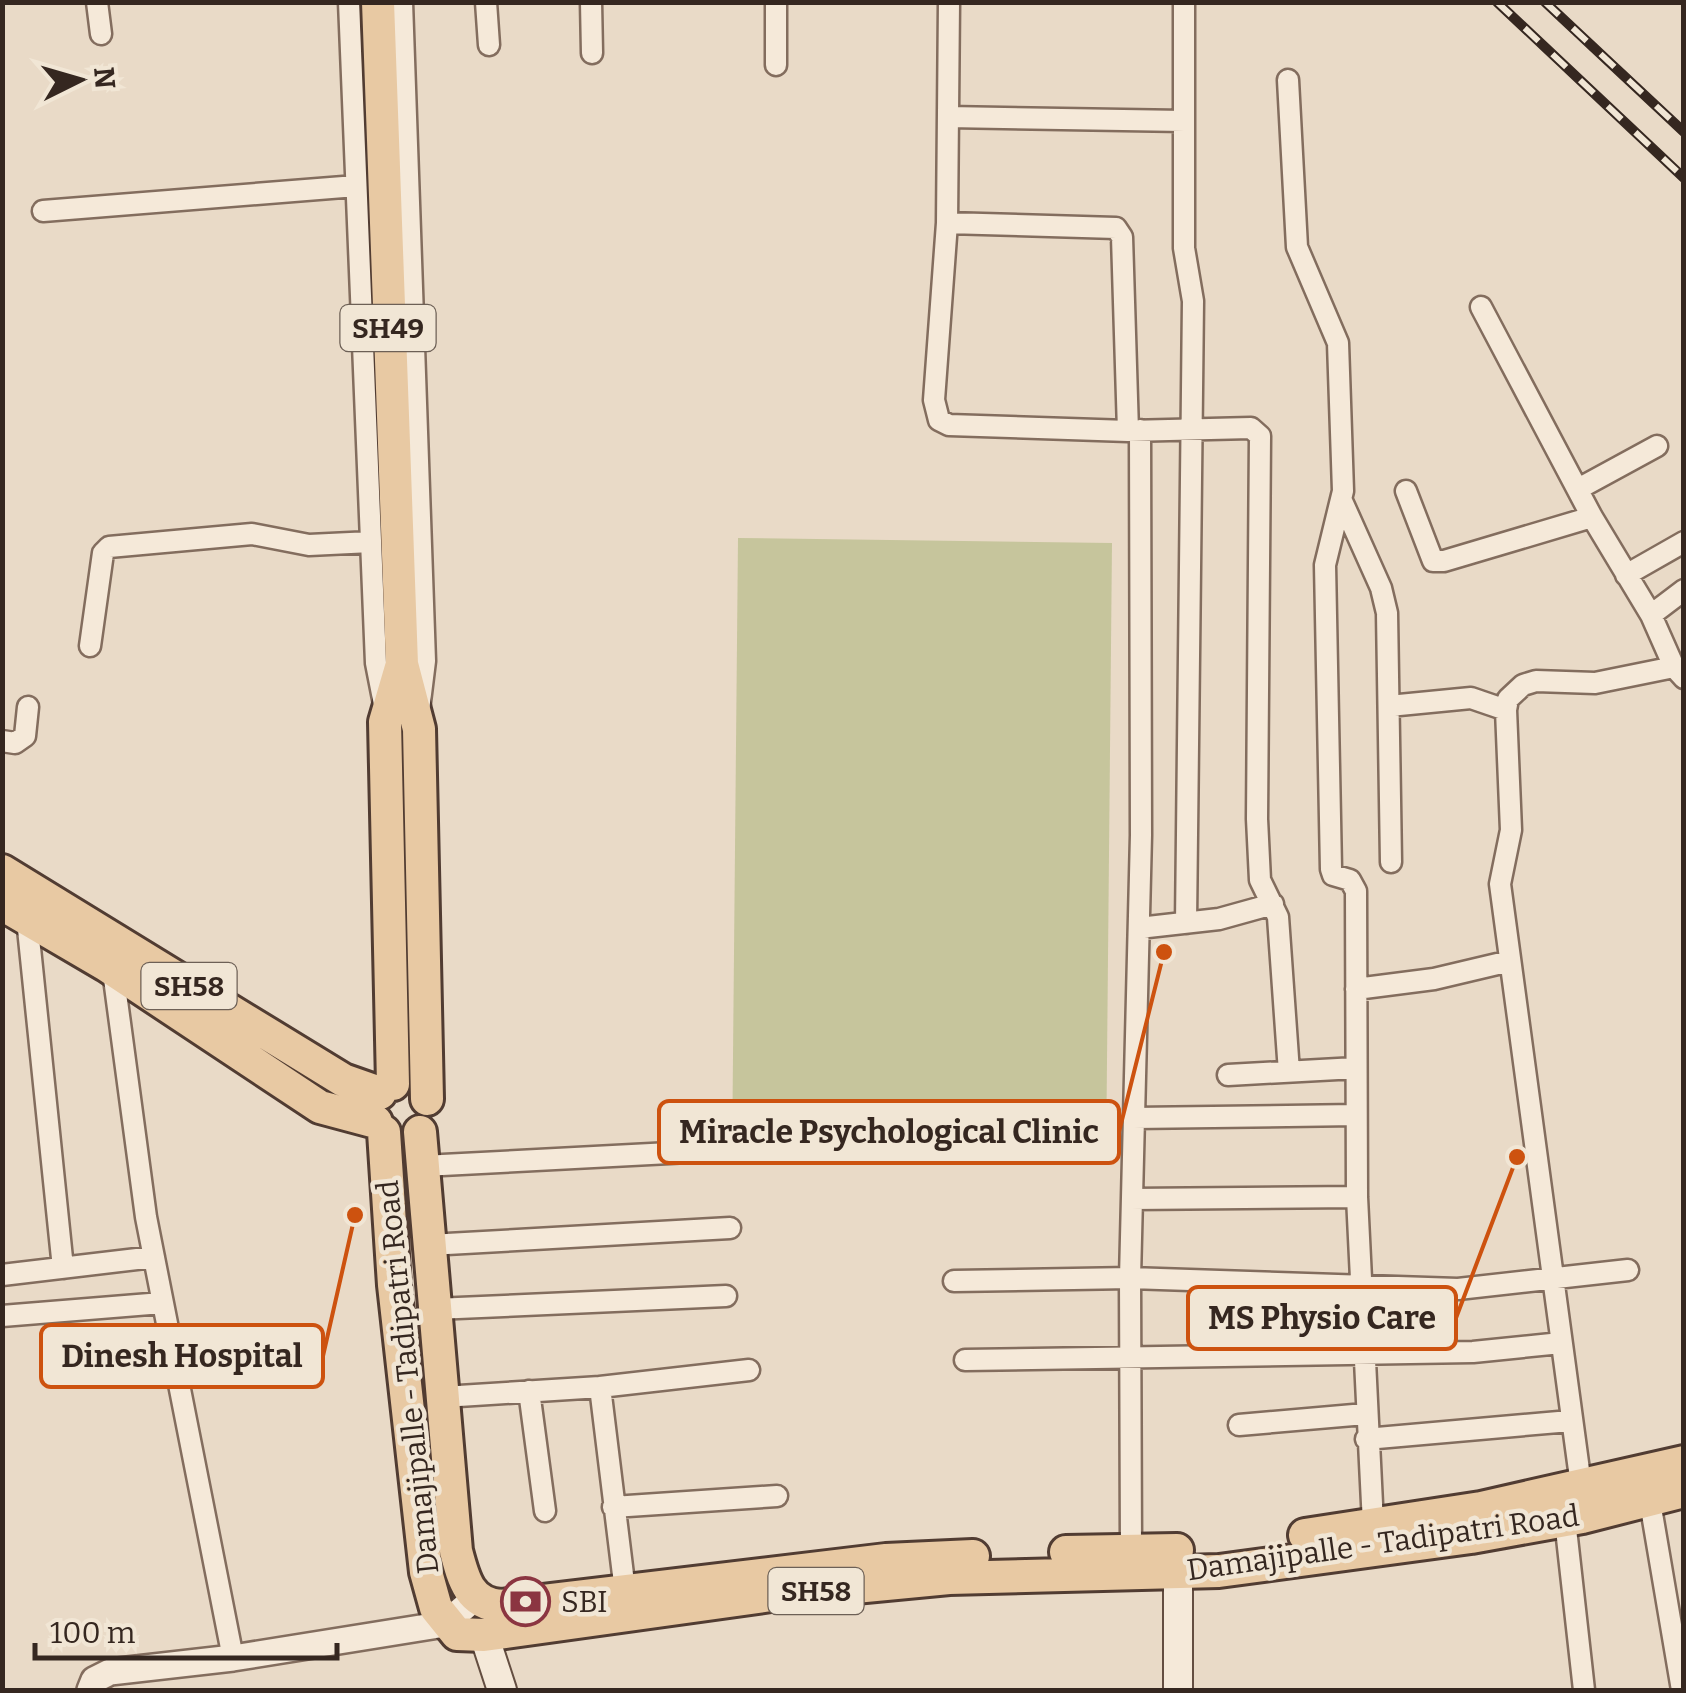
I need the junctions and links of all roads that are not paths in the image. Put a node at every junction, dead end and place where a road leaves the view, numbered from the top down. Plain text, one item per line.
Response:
1 (97, 2) edge
2 (349, 2) edge
3 (378, 2) edge
4 (402, 2) edge
5 (486, 2) edge
6 (592, 2) edge
7 (776, 2) edge
8 (949, 2) edge
9 (1184, 2) edge
10 (101, 34) dead end
11 (489, 45) dead end
12 (592, 53) dead end
13 (776, 65) dead end
14 (1288, 80) dead end
15 (948, 117) junction
16 (1184, 121) junction
17 (356, 186) junction
18 (43, 211) dead end
19 (947, 222) junction
20 (1480, 307) dead end
21 (1189, 429) junction
22 (1134, 430) junction
23 (1658, 446) dead end
24 (1578, 489) junction
25 (1406, 491) dead end
26 (1342, 501) junction
27 (1592, 517) junction
28 (371, 542) junction
29 (1684, 542) edge
30 (1626, 575) junction
31 (1684, 590) edge
32 (1651, 614) junction
33 (90, 646) dead end
34 (1679, 673) edge
35 (1389, 706) junction
36 (28, 707) dead end
37 (1506, 710) junction
38 (401, 713) junction
39 (2, 741) edge
40 (1392, 862) dead end
41 (2, 871) edge
42 (1274, 904) junction
43 (15, 911) edge
44 (1186, 923) junction
45 (1138, 928) junction
46 (1510, 960) junction
47 (129, 970) junction
48 (1356, 989) junction
49 (1356, 1068) junction
50 (1289, 1072) junction
51 (1228, 1075) dead end
52 (427, 1099) junction
53 (383, 1108) junction
54 (1356, 1115) junction
55 (1134, 1118) junction
56 (420, 1132) junction
57 (746, 1149) dead end
58 (422, 1166) junction
59 (1357, 1196) junction
60 (1132, 1199) junction
61 (730, 1228) dead end
62 (430, 1244) junction
63 (154, 1257) junction
64 (63, 1268) junction
65 (1628, 1270) dead end
66 (2, 1275) edge
67 (1130, 1278) junction
68 (1552, 1278) junction
69 (954, 1282) dead end
70 (1360, 1282) junction
71 (726, 1296) dead end
72 (162, 1303) junction
73 (435, 1310) junction
74 (2, 1316) edge
75 (1561, 1343) junction
76 (1362, 1352) junction
77 (1130, 1356) junction
78 (966, 1360) dead end
79 (749, 1370) dead end
80 (600, 1387) junction
81 (529, 1391) junction
82 (443, 1397) junction
83 (1365, 1414) junction
84 (1570, 1421) junction
85 (1239, 1424) dead end
86 (1366, 1439) junction
87 (1684, 1462) edge
88 (1580, 1485) junction
89 (1647, 1485) junction
90 (1684, 1491) edge
91 (777, 1496) dead end
92 (613, 1507) junction
93 (545, 1511) dead end
94 (1566, 1520) junction
95 (1373, 1524) junction
96 (1131, 1550) junction
97 (1178, 1572) junction
98 (625, 1591) junction
99 (483, 1613) junction
100 (445, 1624) junction
101 (232, 1658) junction
102 (90, 1690) edge
103 (502, 1690) edge
104 (1178, 1690) edge
105 (1584, 1690) edge
106 (1682, 1690) edge

1 - 10 street
2 - 17 street
3 - 38 main road, SH49
4 - 38 street
5 - 11 street
6 - 12 street
7 - 13 street
8 - 15 street
9 - 16 street
14 - 26 street
15 - 16 street
15 - 19 street
16 - 21 street
17 - 18 street
17 - 28 street
19 - 22 street
19 - 22 street
20 - 24 street
21 - 22 street
21 - 42 street
21 - 44 street
22 - 45 street
23 - 24 street
24 - 27 street
25 - 27 street
26 - 35 street
26 - 48 street
27 - 30 street
28 - 33 street
28 - 38 street
29 - 30 street
30 - 32 street
31 - 32 street
32 - 34 street
34 - 37 street
35 - 37 street
35 - 40 street
36 - 39 street
37 - 46 street
38 - 52 main road, SH49
38 - 53 main road, SH49
41 - 47 main road, Damajipalle - Tadipatri Road / SH58
42 - 44 street
42 - 50 street
43 - 47 main road, Damajipalle - Tadipatri Road / SH58
43 - 64 street
44 - 45 street
45 - 55 street
46 - 48 street
46 - 68 street
47 - 53 main road, Damajipalle - Tadipatri Road / SH58
47 - 63 street
48 - 49 street
49 - 50 street
49 - 54 street
50 - 51 street
52 - 53 main road, Damajipalle - Tadipatri Road / SH58
52 - 56 main road, Damajipalle - Tadipatri Road
53 - 56 main road, Damajipalle - Tadipatri Road / SH58
53 - 100 main road, Damajipalle - Tadipatri Road
54 - 55 street
54 - 59 street
55 - 60 street
56 - 58 main road, Damajipalle - Tadipatri Road
57 - 58 street
58 - 62 main road, Damajipalle - Tadipatri Road
59 - 60 street
59 - 70 street
60 - 67 street
61 - 62 street
62 - 73 main road, Damajipalle - Tadipatri Road
63 - 64 street
63 - 72 street
64 - 66 street
65 - 68 street
67 - 69 street
67 - 70 street
67 - 77 street
68 - 70 street
68 - 75 street
70 - 76 street
71 - 73 street
72 - 74 street
72 - 101 street
73 - 82 main road, Damajipalle - Tadipatri Road
75 - 76 street
75 - 84 street
76 - 77 street
76 - 83 street
77 - 78 street
77 - 96 street
79 - 80 street
80 - 81 street
80 - 92 street
81 - 82 street
81 - 93 street
82 - 99 main road, Damajipalle - Tadipatri Road
83 - 85 street
83 - 86 street
84 - 86 street
84 - 88 street
86 - 95 street
87 - 89 main road, Damajipalle - Tadipatri Road / SH58
88 - 89 main road, Damajipalle - Tadipatri Road / SH58
88 - 95 main road, Damajipalle - Tadipatri Road / SH58
89 - 90 main road, Damajipalle - Tadipatri Road / SH58
89 - 94 main road, Damajipalle - Tadipatri Road / SH58
89 - 106 street
91 - 92 street
92 - 98 street
94 - 97 main road, Damajipalle - Tadipatri Road / SH58
94 - 105 street
95 - 96 main road, Damajipalle - Tadipatri Road / SH58
96 - 98 main road, Damajipalle - Tadipatri Road / SH58
97 - 99 main road, Damajipalle - Tadipatri Road / SH58
97 - 104 main road
98 - 99 main road, Damajipalle - Tadipatri Road / SH58
99 - 100 main road, Damajipalle - Tadipatri Road / SH58
99 - 103 main road
100 - 101 street
101 - 102 street

